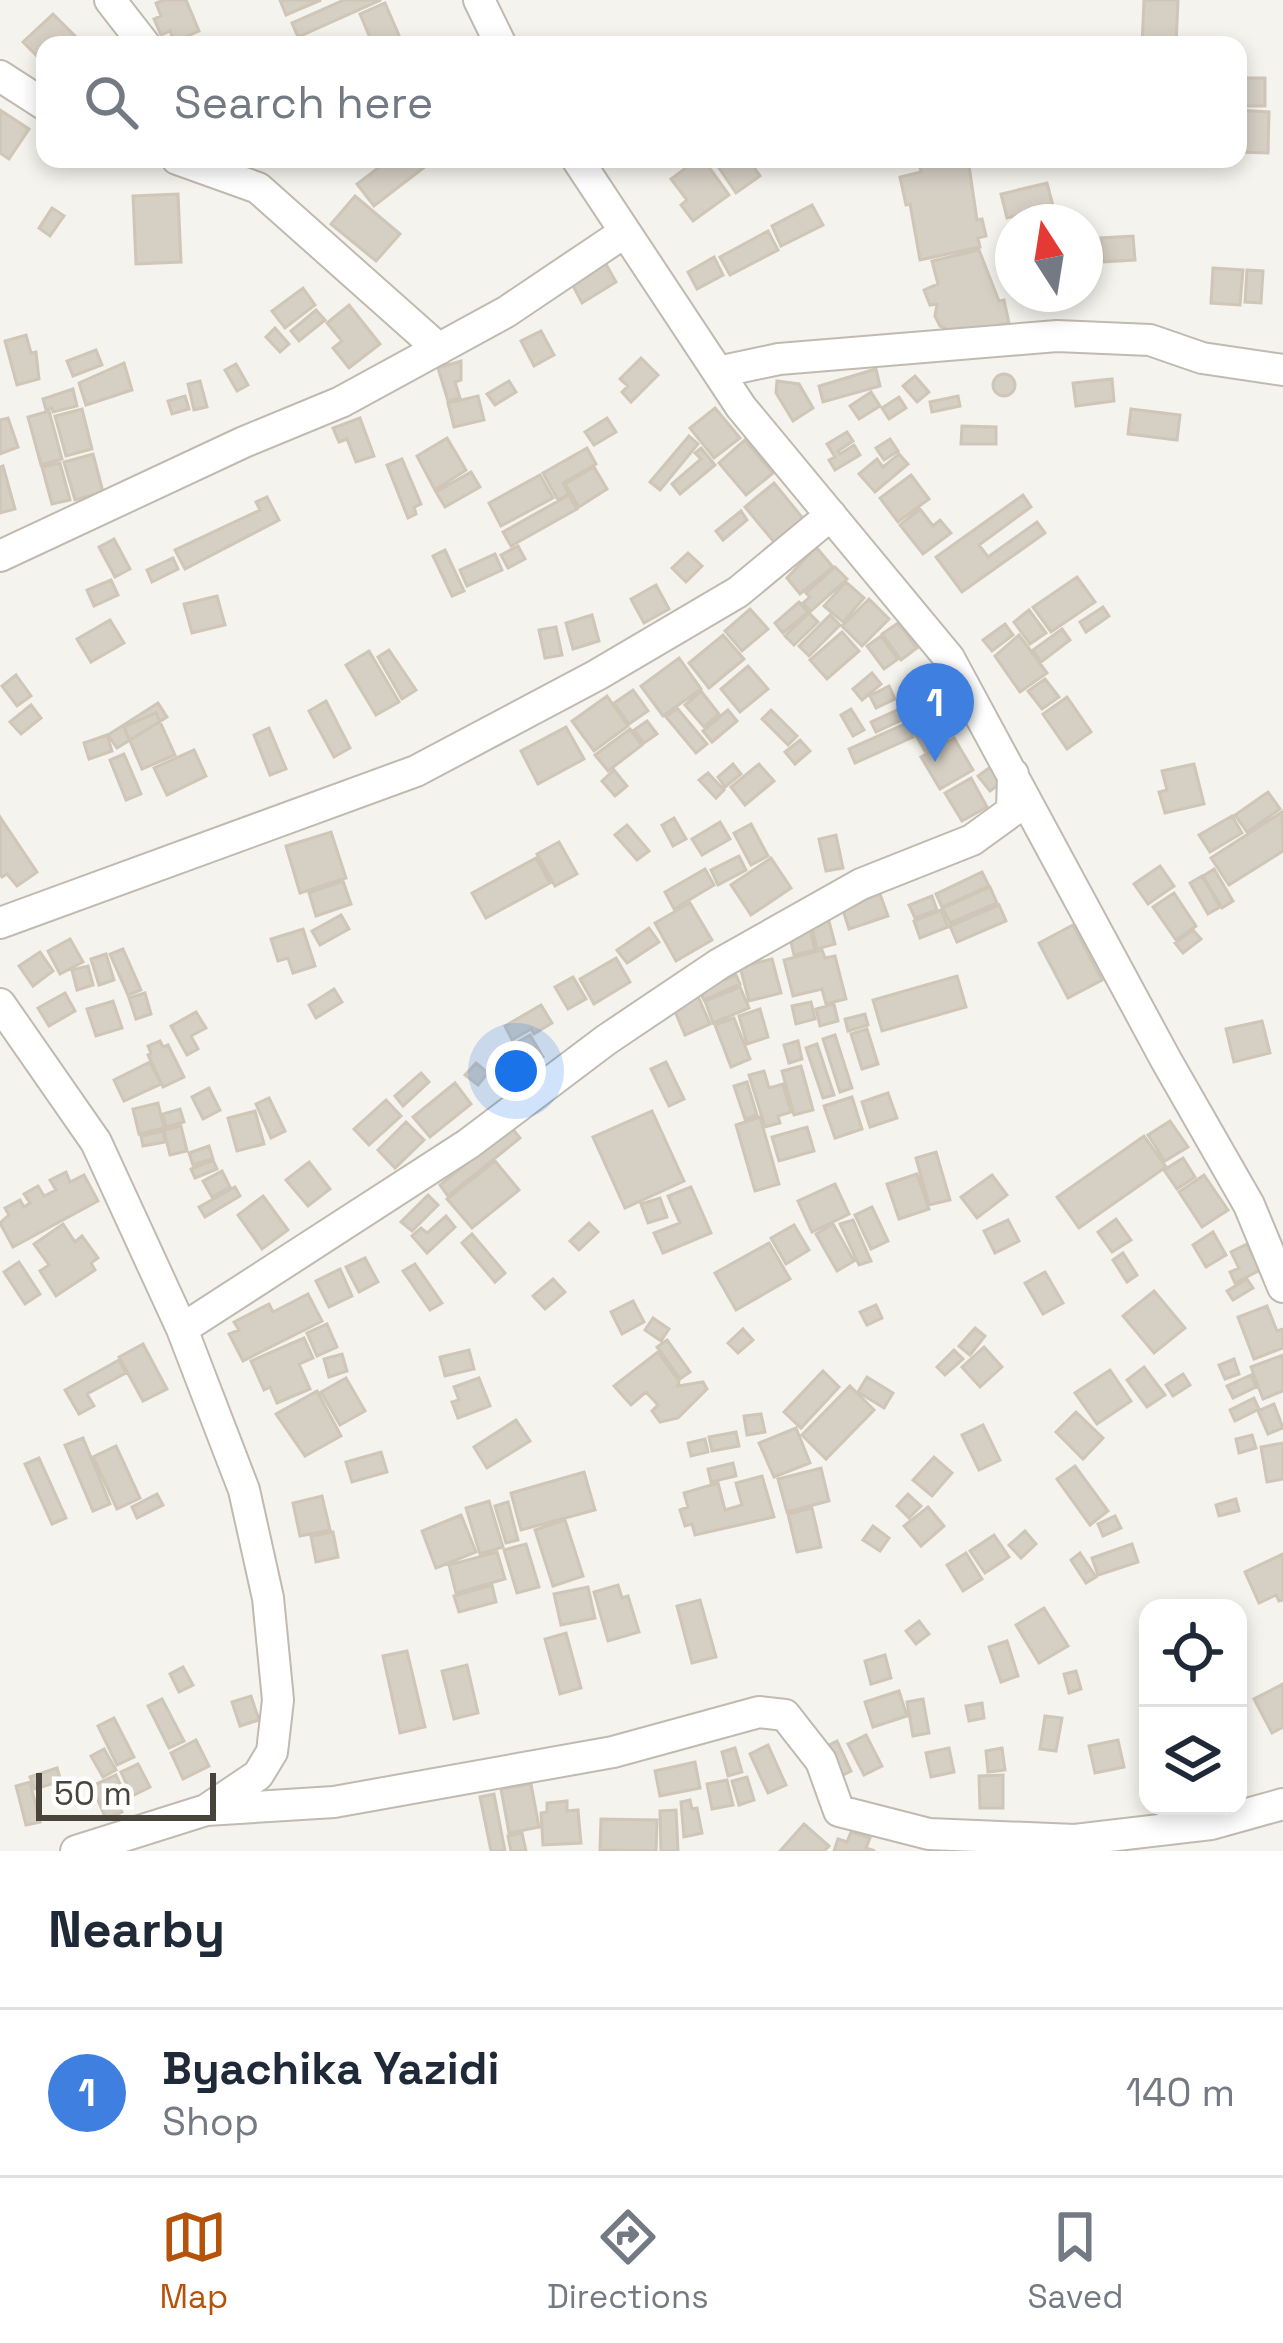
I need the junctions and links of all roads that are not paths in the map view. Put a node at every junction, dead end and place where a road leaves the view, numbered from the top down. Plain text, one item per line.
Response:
1 (110, 0) edge
2 (479, 0) edge
3 (138, 36) edge
4 (497, 36) edge
5 (0, 76) edge
6 (36, 99) edge
7 (221, 168) edge
8 (583, 168) edge
9 (625, 232) junction
10 (439, 349) junction
11 (1283, 370) edge
12 (718, 372) junction
13 (831, 515) junction
14 (0, 556) edge
15 (1013, 774) junction
16 (0, 923) edge
17 (0, 1004) edge
18 (1283, 1287) edge
19 (182, 1329) junction
20 (1283, 1804) edge
21 (206, 1810) junction
22 (76, 1851) edge

1 - 3 street
2 - 4 street
5 - 6 street
7 - 10 street
8 - 9 street
9 - 10 street
9 - 12 street
10 - 14 street
11 - 12 street
12 - 13 street
13 - 15 street
13 - 16 street
15 - 18 street
15 - 19 street
17 - 19 street
19 - 21 street
20 - 21 street
21 - 22 street

